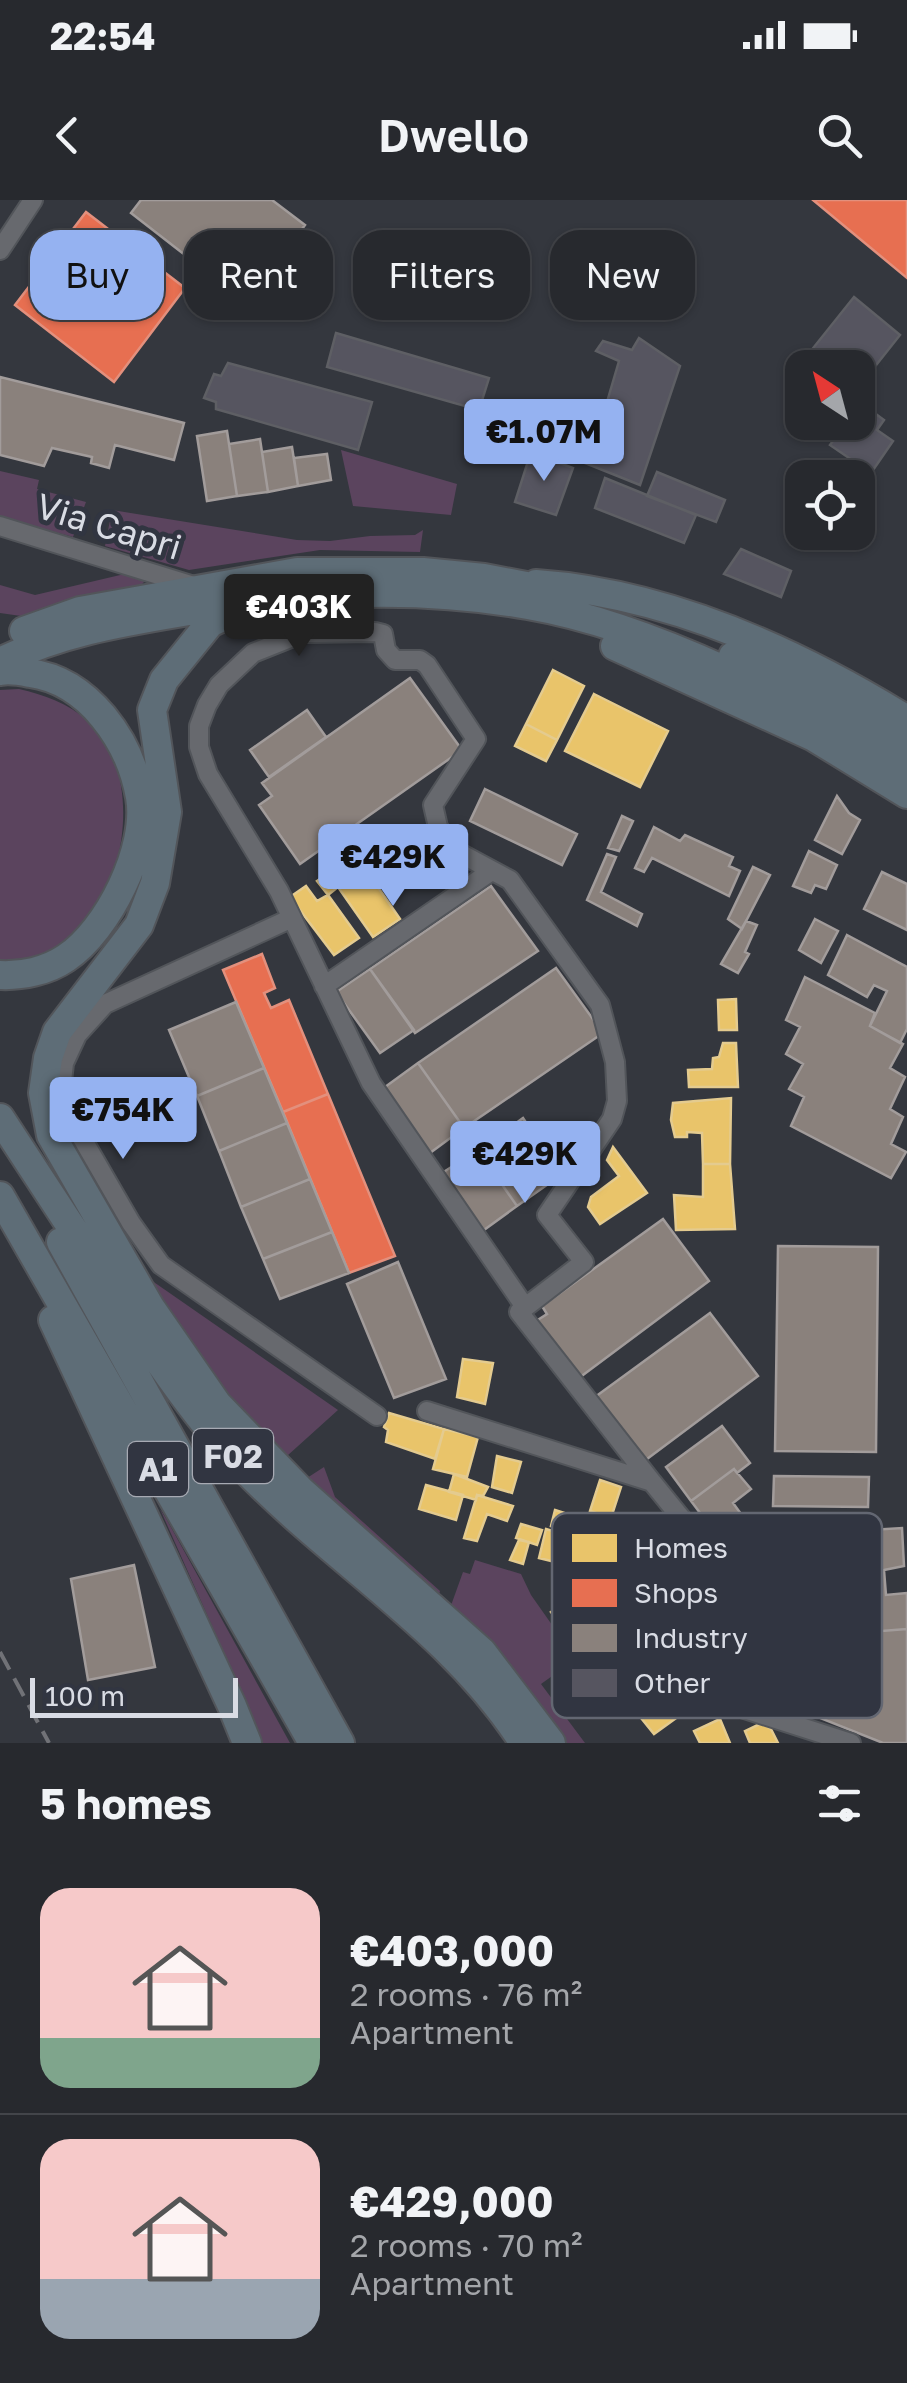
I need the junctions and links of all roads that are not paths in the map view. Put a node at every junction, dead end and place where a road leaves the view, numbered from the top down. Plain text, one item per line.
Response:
1 (33, 200) edge
2 (0, 250) edge
3 (0, 526) edge
4 (504, 581) junction
5 (199, 588) junction
6 (416, 594) junction
7 (262, 598) junction
8 (13, 627) edge
9 (0, 642) edge
10 (0, 662) edge
11 (0, 671) edge
12 (907, 720) edge
13 (907, 748) edge
14 (907, 772) edge
15 (907, 794) edge
16 (490, 872) junction
17 (292, 918) junction
18 (0, 975) edge
19 (324, 986) junction
20 (0, 1118) edge
21 (0, 1134) edge
22 (0, 1196) edge
23 (0, 1206) edge
24 (525, 1307) junction
25 (427, 1411) dead end
26 (377, 1416) dead end
27 (652, 1482) junction
28 (677, 1513) edge
29 (773, 1718) edge
30 (247, 1743) edge
31 (313, 1743) edge
32 (340, 1743) edge
33 (524, 1743) edge
34 (552, 1743) edge
35 (851, 1743) edge

1 - 2 street
3 - 5 street, Via Capri
4 - 5 highway
4 - 12 highway
4 - 13 highway
5 - 8 highway
6 - 7 highway
6 - 14 highway
6 - 15 highway
7 - 10 highway
7 - 34 highway
8 - 9 highway
11 - 18 highway
16 - 17 street
16 - 19 street
16 - 24 street
17 - 19 street
17 - 26 street
19 - 24 street
20 - 33 highway, F02
21 - 32 highway, A1
22 - 31 highway, A1
23 - 30 highway
24 - 27 street
25 - 27 street
27 - 28 street
29 - 35 street

